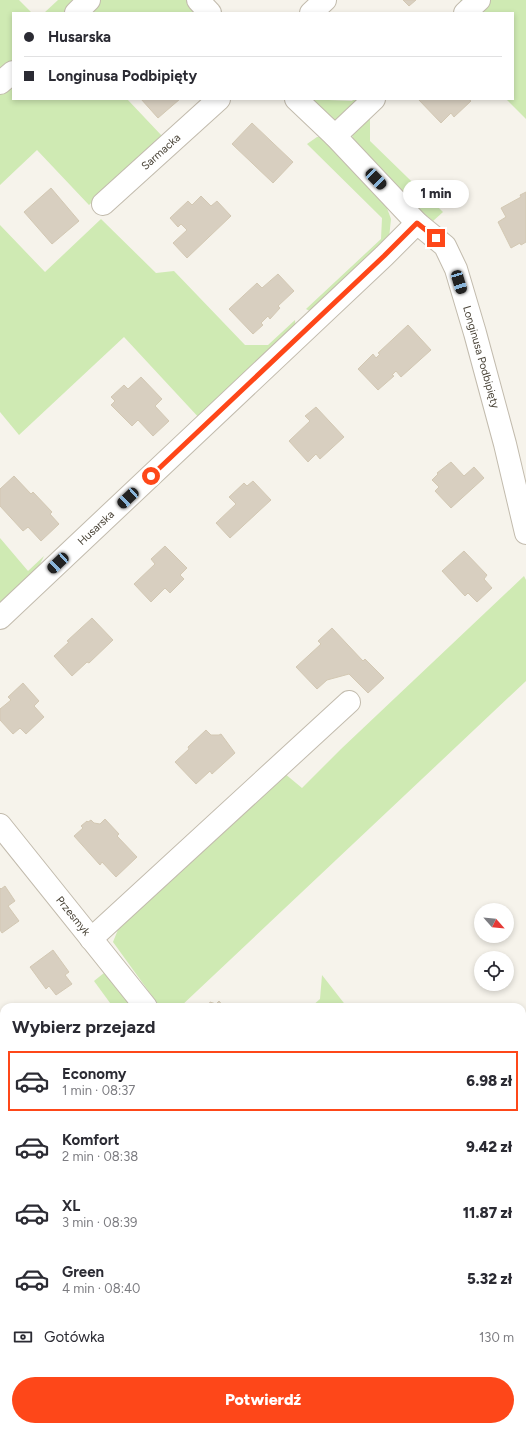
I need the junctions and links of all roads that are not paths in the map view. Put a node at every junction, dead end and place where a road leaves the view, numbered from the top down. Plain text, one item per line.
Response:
1 (89, 0) edge
2 (198, 0) edge
3 (325, 0) edge
4 (479, 0) edge
5 (77, 12) edge
6 (209, 12) edge
7 (312, 12) edge
8 (466, 12) edge
9 (12, 73) edge
10 (0, 83) edge
11 (218, 100) edge
12 (297, 100) edge
13 (373, 100) edge
14 (335, 136) junction
15 (103, 204) dead end
16 (417, 223) junction
17 (526, 533) edge
18 (0, 618) edge
19 (349, 702) dead end
20 (0, 825) edge
21 (91, 939) junction
22 (143, 1003) edge

1 - 5 street
2 - 6 street
3 - 7 street
4 - 8 street
9 - 10 street
11 - 15 street, Sarmacka
12 - 14 street, Longinusa Podbipięty
13 - 14 street
14 - 16 street, Longinusa Podbipięty
16 - 17 street, Longinusa Podbipięty
16 - 18 street, Husarska
19 - 21 street
20 - 21 street, Przesmyk
21 - 22 street, Przesmyk

